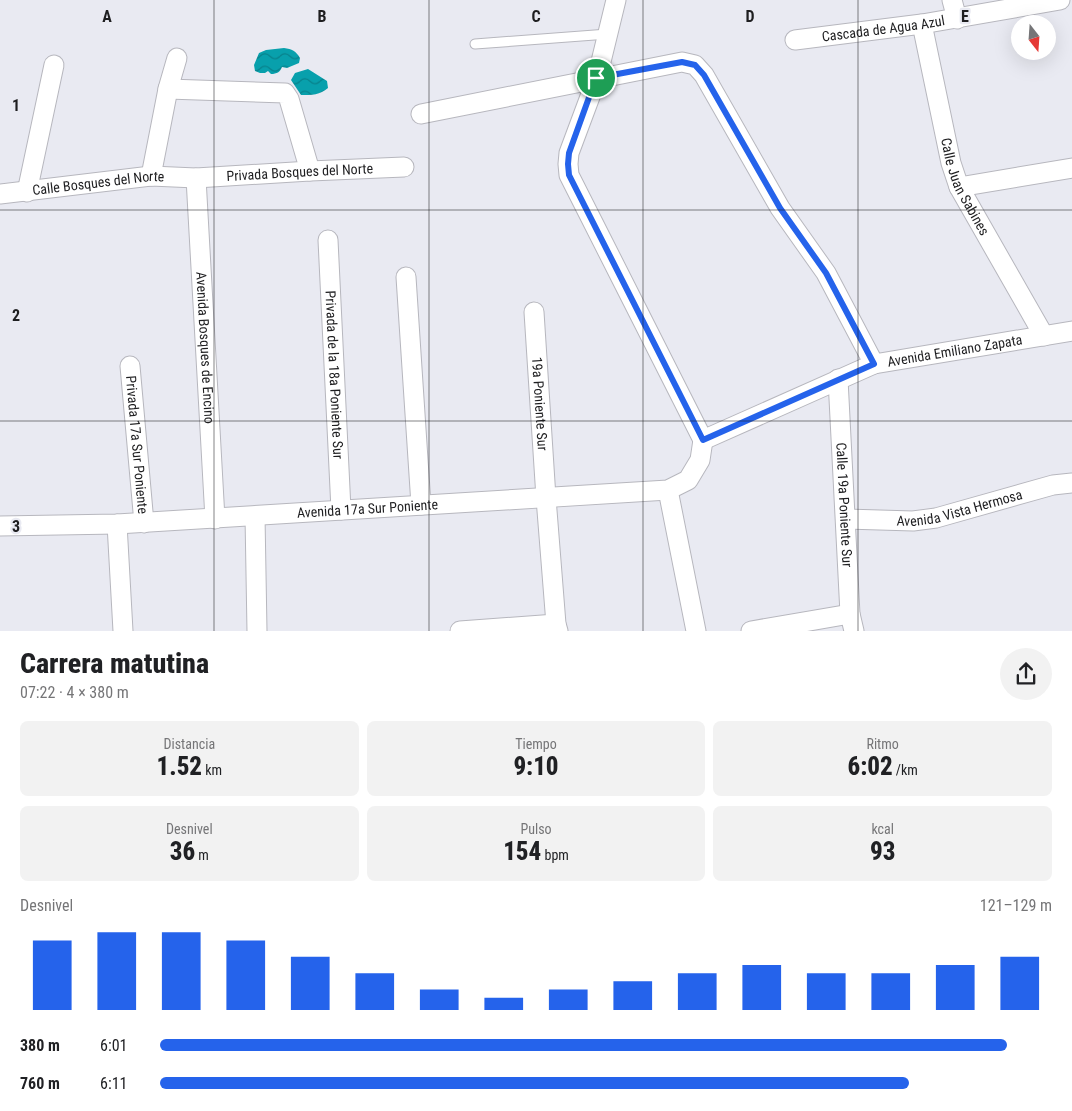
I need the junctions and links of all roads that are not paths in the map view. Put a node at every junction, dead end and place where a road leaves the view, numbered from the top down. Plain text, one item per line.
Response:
1 (616, 0) edge
2 (952, 0) edge
3 (1060, 0) edge
4 (957, 19) junction
5 (922, 24) junction
6 (608, 34) junction
7 (795, 40) dead end
8 (475, 44) dead end
9 (178, 58) dead end
10 (54, 65) dead end
11 (596, 78) junction
12 (168, 89) junction
13 (421, 114) dead end
14 (404, 167) dead end
15 (1072, 168) edge
16 (310, 170) junction
17 (151, 176) junction
18 (196, 178) junction
19 (959, 187) junction
20 (27, 192) junction
21 (0, 194) edge
22 (328, 240) dead end
23 (406, 277) dead end
24 (534, 312) dead end
25 (1072, 331) edge
26 (1044, 336) junction
27 (874, 364) junction
28 (130, 366) dead end
29 (838, 379) junction
30 (703, 440) junction
31 (1072, 483) edge
32 (668, 490) junction
33 (546, 498) junction
34 (421, 505) junction
35 (340, 510) junction
36 (255, 516) junction
37 (846, 518) junction
38 (215, 519) junction
39 (144, 522) junction
40 (117, 524) junction
41 (0, 526) edge
42 (852, 622) edge
43 (557, 628) edge
44 (123, 631) edge
45 (257, 631) edge
46 (460, 631) edge
47 (696, 631) edge
48 (751, 631) edge

1 - 6 street
2 - 4 street
3 - 4 street, Cascada de Agua Azul
4 - 5 street, Cascada de Agua Azul
5 - 7 street, Cascada de Agua Azul
5 - 19 street, Calle Juan Sabines
6 - 8 lane
6 - 11 street
9 - 12 street
10 - 20 street
11 - 13 street
11 - 27 street
11 - 30 street
12 - 16 street
12 - 17 street
14 - 16 street, Privada Bosques del Norte
15 - 19 street
16 - 18 street, Privada Bosques del Norte
17 - 18 street, Calle Bosques del Norte
17 - 20 street, Calle Bosques del Norte
18 - 38 street, Avenida Bosques de Encino
19 - 26 street, Calle Juan Sabines
20 - 21 street, Calle Bosques del Norte
22 - 35 street, Privada de la 18a Poniente Sur
23 - 34 street
24 - 33 street, 19a Poniente Sur
25 - 26 street, Avenida Emiliano Zapata
26 - 27 street, Avenida Emiliano Zapata
27 - 29 street, Avenida Emiliano Zapata
28 - 39 street, Privada 17a Sur Poniente
29 - 30 street, Avenida Emiliano Zapata
29 - 37 street, Calle 19a Poniente Sur
30 - 32 street, Avenida 17a Sur Poniente
31 - 37 street, Avenida Vista Hermosa
32 - 33 street, Avenida 17a Sur Poniente
32 - 47 street
33 - 34 street, Avenida 17a Sur Poniente
33 - 43 street, 19a Poniente Sur
34 - 35 street, Avenida 17a Sur Poniente
35 - 36 street, Avenida 17a Sur Poniente
36 - 38 street, Avenida 17a Sur Poniente
36 - 45 street
37 - 42 street, Calle 19a Poniente Sur
38 - 39 street, Avenida 17a Sur Poniente
39 - 40 street, Avenida 17a Sur Poniente
40 - 41 street, Avenida 17a Sur Poniente
40 - 44 street
42 - 48 street
43 - 46 street

